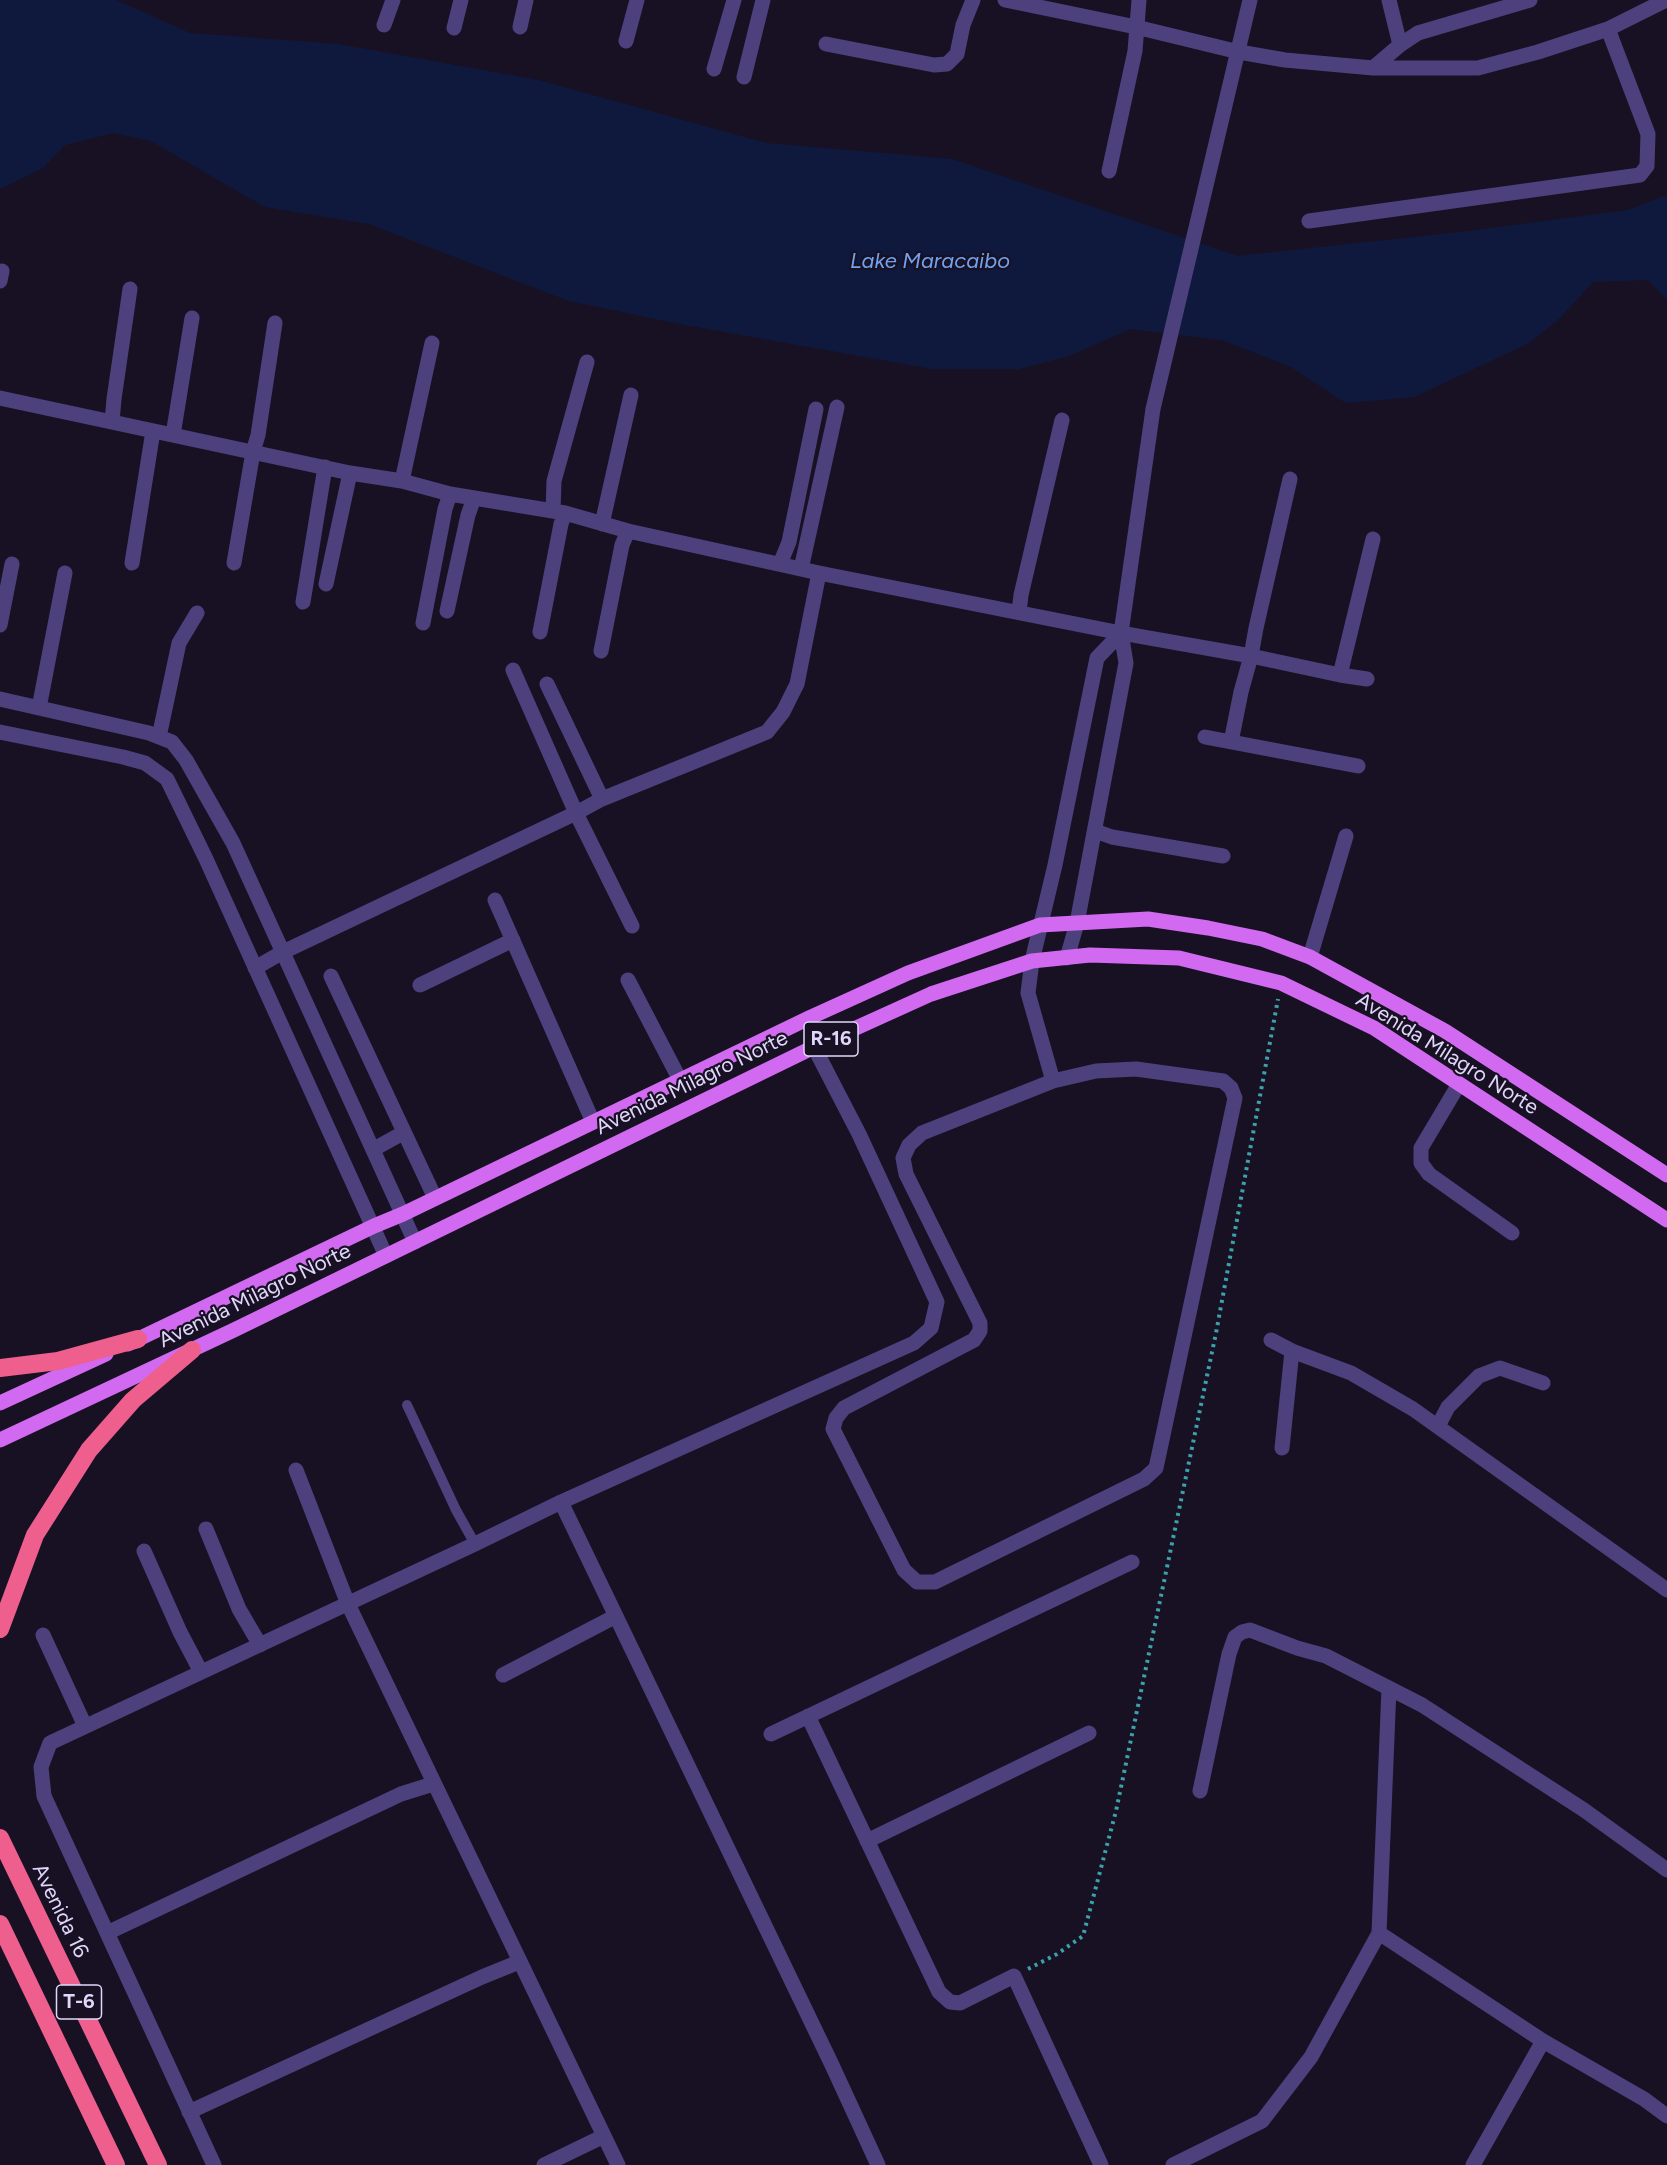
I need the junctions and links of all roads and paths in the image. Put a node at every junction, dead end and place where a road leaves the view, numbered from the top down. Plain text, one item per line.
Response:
1 (393, 0) edge
2 (461, 0) edge
3 (526, 0) edge
4 (637, 0) edge
5 (734, 0) edge
6 (763, 0) edge
7 (973, 0) edge
8 (1005, 0) edge
9 (1139, 0) edge
10 (1250, 0) edge
11 (1389, 0) edge
12 (1530, 0) edge
13 (1666, 0) edge
14 (384, 25) dead end
15 (520, 27) dead end
16 (1136, 27) junction
17 (453, 28) dead end
18 (1608, 29) junction
19 (626, 41) dead end
20 (826, 44) dead end
21 (1400, 45) junction
22 (1239, 52) junction
23 (1373, 68) junction
24 (714, 69) dead end
25 (744, 77) dead end
26 (1109, 171) dead end
27 (1308, 222) dead end
28 (130, 289) dead end
29 (192, 318) dead end
30 (275, 323) dead end
31 (432, 343) dead end
32 (587, 362) dead end
33 (631, 395) dead end
34 (0, 398) edge
35 (837, 407) dead end
36 (816, 409) dead end
37 (1062, 420) dead end
38 (112, 422) junction
39 (153, 431) junction
40 (173, 435) junction
41 (253, 452) junction
42 (325, 467) junction
43 (350, 473) junction
44 (1290, 479) dead end
45 (402, 480) junction
46 (450, 494) junction
47 (474, 498) junction
48 (559, 512) junction
49 (602, 524) junction
50 (628, 531) junction
51 (1372, 539) dead end
52 (132, 563) dead end
53 (234, 563) dead end
54 (12, 564) dead end
55 (780, 564) junction
56 (801, 569) junction
57 (65, 573) dead end
58 (819, 573) junction
59 (326, 584) dead end
60 (303, 602) dead end
61 (447, 611) dead end
62 (1019, 612) junction
63 (197, 613) dead end
64 (423, 623) dead end
65 (0, 626) edge
66 (540, 632) dead end
67 (1121, 633) junction
68 (601, 651) dead end
69 (1251, 656) junction
70 (513, 670) dead end
71 (1340, 675) junction
72 (1367, 679) dead end
73 (547, 684) dead end
74 (0, 699) edge
75 (39, 708) junction
76 (0, 732) edge
77 (159, 737) junction
78 (1205, 737) dead end
79 (1232, 742) junction
80 (1358, 766) dead end
81 (602, 800) junction
82 (576, 813) junction
83 (1095, 831) junction
84 (1346, 836) dead end
85 (1223, 856) dead end
86 (495, 900) dead end
87 (1077, 923) junction
88 (1040, 925) junction
89 (632, 926) dead end
90 (513, 940) junction
91 (283, 952) junction
92 (1310, 957) junction
93 (1067, 958) junction
94 (1032, 961) junction
95 (255, 968) junction
96 (331, 976) dead end
97 (628, 980) dead end
98 (1281, 983) junction
99 (420, 985) dead end
100 (814, 1047) junction
101 (680, 1080) junction
102 (1053, 1081) junction
103 (1459, 1084) junction
104 (592, 1122) junction
105 (403, 1133) junction
106 (374, 1149) junction
107 (1667, 1175) edge
108 (435, 1198) junction
109 (404, 1214) junction
110 (1667, 1220) edge
111 (374, 1226) junction
112 (1512, 1233) dead end
113 (415, 1242) junction
114 (386, 1256) junction
115 (138, 1339) junction
116 (1271, 1340) dead end
117 (192, 1350) junction
118 (1292, 1351) junction
119 (0, 1368) edge
120 (1543, 1383) dead end
121 (0, 1403) edge
122 (407, 1405) dead end
123 (1438, 1426) junction
124 (0, 1440) edge
125 (1282, 1448) dead end
126 (296, 1470) dead end
127 (561, 1502) junction
128 (206, 1528) dead end
129 (475, 1544) junction
130 (144, 1551) dead end
131 (1132, 1562) dead end
132 (1667, 1590) edge
133 (348, 1604) junction
134 (616, 1616) junction
135 (0, 1629) edge
136 (43, 1635) dead end
137 (260, 1645) junction
138 (201, 1672) junction
139 (502, 1675) dead end
140 (1389, 1688) junction
141 (808, 1716) junction
142 (85, 1726) junction
143 (1089, 1733) dead end
144 (771, 1734) dead end
145 (433, 1784) junction
146 (1200, 1791) dead end
147 (0, 1838) edge
148 (867, 1841) junction
149 (1667, 1870) edge
150 (0, 1924) edge
151 (107, 1933) junction
152 (1379, 1933) junction
153 (519, 1962) junction
154 (1014, 1976) junction
155 (1543, 2041) junction
156 (189, 2112) junction
157 (1667, 2116) edge
158 (604, 2136) junction
159 (116, 2165) edge
160 (158, 2165) edge
161 (214, 2165) edge
162 (544, 2165) edge
163 (618, 2165) edge
164 (878, 2165) edge
165 (1101, 2165) edge
166 (1173, 2165) edge
167 (1473, 2165) edge

1 - 14 street
2 - 17 street
3 - 15 street
4 - 19 street
5 - 24 street
6 - 25 street
7 - 20 street
8 - 16 street
9 - 16 street
10 - 22 street
11 - 21 street
12 - 21 street
13 - 18 street
16 - 22 street
16 - 26 street
18 - 23 street
18 - 27 street
21 - 23 street
22 - 23 street
22 - 67 street
28 - 38 street
29 - 40 street
30 - 41 street
31 - 45 street
32 - 48 street
33 - 49 street
34 - 38 street
35 - 56 street
36 - 55 street
37 - 62 street
38 - 39 street
39 - 40 street
39 - 52 street
40 - 41 street
41 - 42 street
41 - 53 street
42 - 43 street
42 - 60 street
43 - 45 street
43 - 59 street
44 - 69 street
45 - 46 street
46 - 47 street
46 - 64 street
47 - 48 street
47 - 61 street
48 - 49 street
48 - 66 street
49 - 50 street
50 - 55 street
50 - 68 street
51 - 71 street
54 - 65 street
55 - 56 street
56 - 58 street
57 - 75 street
58 - 62 street
58 - 81 street
62 - 67 street
63 - 77 street
67 - 69 street
67 - 83 street
67 - 88 street
69 - 71 street
69 - 79 street
70 - 82 street
71 - 72 street
73 - 81 street
74 - 75 street
75 - 77 street
76 - 95 street
77 - 91 street
78 - 79 street
79 - 80 street
81 - 82 street
82 - 89 street
82 - 91 street
83 - 85 street
83 - 87 street
84 - 92 street
86 - 90 street
87 - 88 main road, Avenida Milagro Norte / R-16
87 - 92 main road, Avenida Milagro Norte / R-16
87 - 93 street
88 - 94 street
88 - 101 main road, Avenida Milagro Norte / R-16
90 - 99 street
90 - 104 street
91 - 95 street
91 - 106 street
92 - 107 main road, Avenida Milagro Norte / R-16
93 - 94 main road, Avenida Milagro Norte / R-16
93 - 98 main road, Avenida Milagro Norte / R-16
94 - 100 main road, Avenida Milagro Norte / R-16
94 - 102 street
95 - 111 street
96 - 105 street
97 - 101 street
98 - 103 main road, Avenida Milagro Norte / R-16
98 - 154 path
100 - 113 main road, Avenida Milagro Norte / R-16
100 - 127 street
101 - 104 main road, Avenida Milagro Norte / R-16
102 - 102 street
103 - 110 main road, Avenida Milagro Norte / R-16
103 - 112 street
104 - 108 main road, Avenida Milagro Norte / R-16
105 - 106 street
105 - 108 street
106 - 109 street
108 - 109 main road, Avenida Milagro Norte / R-16
109 - 111 main road, Avenida Milagro Norte / R-16
109 - 113 street
111 - 114 street
111 - 115 main road, Avenida Milagro Norte / R-16
113 - 114 main road, Avenida Milagro Norte / R-16
114 - 117 main road, Avenida Milagro Norte / R-16
115 - 119 highway
115 - 121 main road, Avenida Milagro Norte / R-16
116 - 118 street
117 - 124 main road, Avenida Milagro Norte / R-16
117 - 135 highway
118 - 123 street
118 - 125 street
120 - 123 street
122 - 129 lane
123 - 132 street
126 - 133 street
127 - 129 street
127 - 134 street
128 - 137 street
129 - 133 street
130 - 138 street
131 - 141 street
133 - 137 street
133 - 145 street
134 - 139 street
134 - 164 street
136 - 142 street
137 - 138 street
138 - 142 street
140 - 146 street
140 - 149 street
140 - 152 street
141 - 144 street
141 - 148 street
142 - 151 street
143 - 148 street
145 - 151 street
145 - 153 street
147 - 160 highway, Avenida 16 / T-6
148 - 154 street
150 - 159 highway, T-6
151 - 156 street
152 - 155 street
152 - 166 street
153 - 156 street
153 - 158 street
154 - 165 street
155 - 157 street
155 - 167 street
156 - 161 street
158 - 162 street
158 - 163 street

